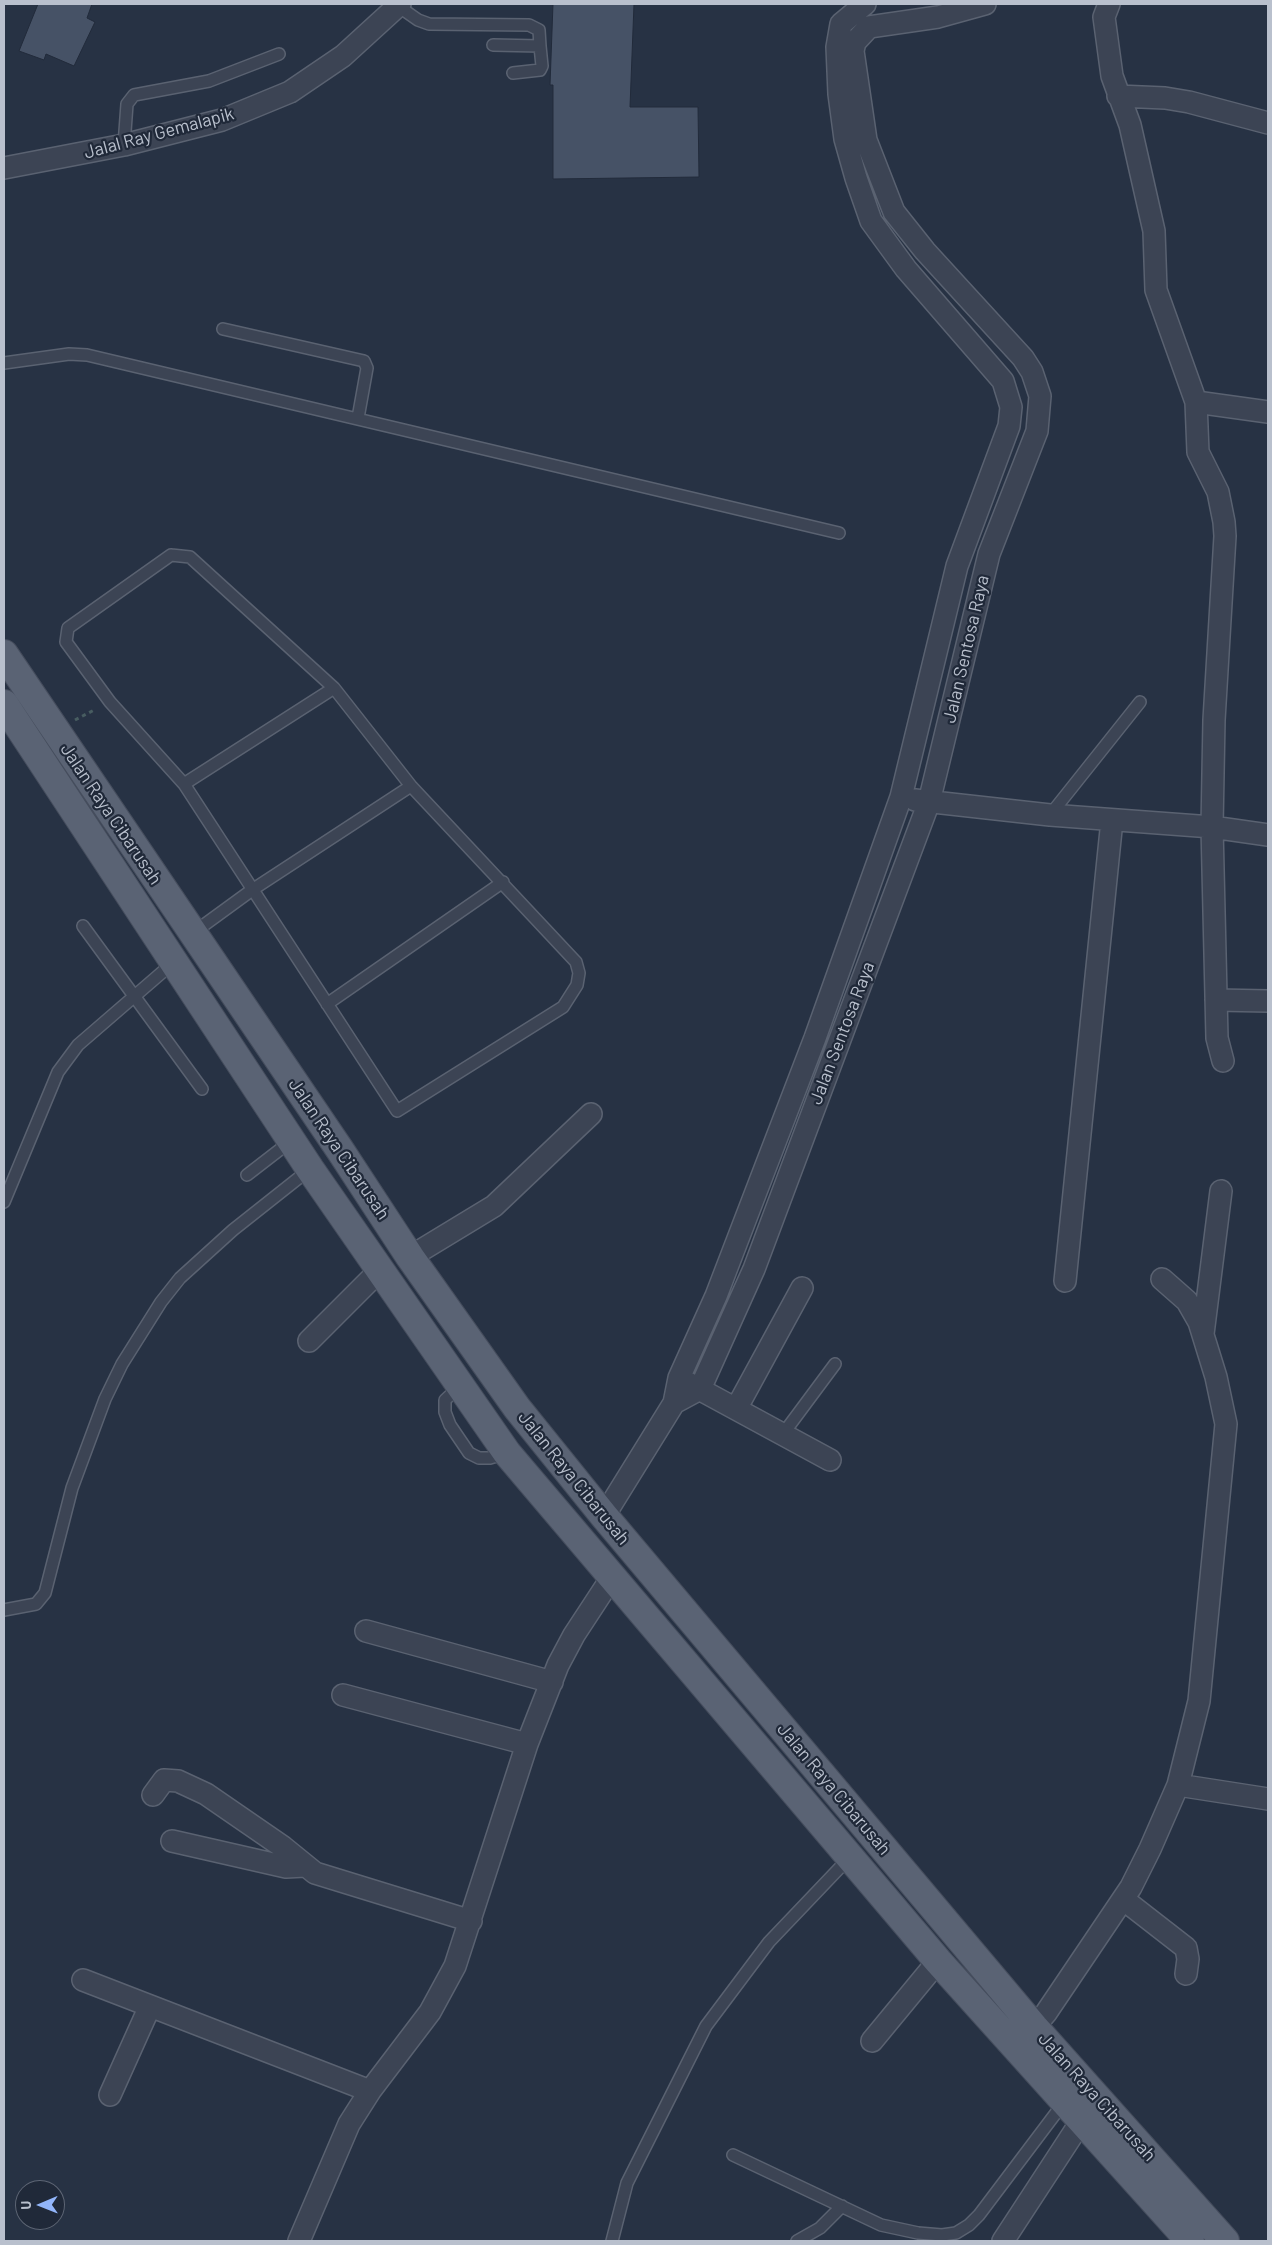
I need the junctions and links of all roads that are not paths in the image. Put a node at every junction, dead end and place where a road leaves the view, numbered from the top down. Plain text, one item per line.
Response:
1 (865, 4) edge
2 (985, 4) edge
3 (1109, 4) edge
4 (394, 5) edge
5 (493, 45) dead end
6 (540, 46) junction
7 (280, 54) dead end
8 (513, 73) dead end
9 (1118, 96) junction
10 (1268, 122) edge
11 (124, 146) junction
12 (4, 168) edge
13 (223, 330) dead end
14 (4, 363) edge
15 (1196, 402) junction
16 (1266, 408) edge
17 (358, 418) junction
18 (839, 533) dead end
19 (4, 654) edge
20 (334, 688) junction
21 (1140, 702) dead end
22 (4, 704) edge
23 (184, 784) junction
24 (411, 786) junction
25 (901, 797) junction
26 (929, 802) junction
27 (1050, 815) junction
28 (1112, 820) junction
29 (1212, 827) junction
30 (1268, 835) edge
31 (503, 882) junction
32 (252, 890) junction
33 (83, 926) dead end
34 (192, 933) junction
35 (174, 962) junction
36 (134, 996) junction
37 (1216, 1000) junction
38 (1268, 1001) edge
39 (327, 1004) junction
40 (1224, 1061) dead end
41 (202, 1089) dead end
42 (591, 1114) dead end
43 (292, 1141) junction
44 (310, 1169) junction
45 (247, 1175) dead end
46 (1222, 1191) dead end
47 (4, 1202) edge
48 (410, 1257) junction
49 (380, 1270) junction
50 (1162, 1278) dead end
51 (1064, 1281) dead end
52 (802, 1288) dead end
53 (1203, 1334) junction
54 (309, 1341) dead end
55 (835, 1364) dead end
56 (679, 1378) junction
57 (700, 1389) junction
58 (674, 1403) junction
59 (736, 1409) junction
60 (783, 1434) junction
61 (830, 1460) dead end
62 (604, 1516) junction
63 (612, 1577) junction
64 (4, 1610) edge
65 (366, 1631) dead end
66 (552, 1682) junction
67 (343, 1695) dead end
68 (527, 1744) junction
69 (1178, 1785) junction
70 (153, 1794) dead end
71 (1268, 1799) edge
72 (172, 1841) dead end
73 (850, 1856) junction
74 (304, 1866) junction
75 (1123, 1899) junction
76 (471, 1921) junction
77 (938, 1961) junction
78 (1186, 1974) dead end
79 (83, 1980) dead end
80 (150, 2006) junction
81 (1034, 2027) junction
82 (872, 2041) dead end
83 (370, 2091) junction
84 (110, 2095) dead end
85 (1074, 2111) junction
86 (733, 2154) dead end
87 (842, 2206) junction
88 (299, 2241) edge
89 (612, 2241) edge
90 (797, 2241) edge
91 (1003, 2241) edge
92 (1190, 2241) edge
93 (1225, 2241) edge

1 - 25 street, Jalan Sentosa Raya
2 - 26 street, Jalan Sentosa Raya
3 - 9 street
4 - 6 lane
4 - 11 street, Jalal Ray Gemalapik
5 - 6 lane
6 - 8 lane
7 - 11 lane
9 - 10 street
9 - 15 street
11 - 12 street, Jalal Ray Gemalapik
13 - 17 lane
14 - 17 lane
15 - 16 street
15 - 29 street
17 - 18 lane
19 - 34 main road, Jalan Raya Cibarusah
20 - 23 lane
20 - 23 lane
20 - 24 lane
21 - 27 lane
22 - 35 main road, Jalan Raya Cibarusah
23 - 32 lane
24 - 31 lane
24 - 32 lane
25 - 26 street
25 - 56 street, Jalan Sentosa Raya
26 - 27 street
26 - 57 street, Jalan Sentosa Raya
27 - 28 street
28 - 29 street
28 - 51 street
29 - 30 street
29 - 37 street
31 - 39 lane
31 - 39 lane
32 - 34 lane
32 - 39 lane
33 - 36 lane
34 - 48 main road, Jalan Raya Cibarusah
35 - 36 lane
35 - 43 main road, Jalan Raya Cibarusah
36 - 41 lane
36 - 47 lane
37 - 38 street
37 - 40 street
42 - 48 street
43 - 44 main road, Jalan Raya Cibarusah
43 - 45 lane
44 - 49 main road, Jalan Raya Cibarusah
44 - 64 lane
46 - 53 street
48 - 62 main road, Jalan Raya Cibarusah
49 - 54 street
49 - 63 main road, Jalan Raya Cibarusah
50 - 53 street
52 - 59 street
53 - 69 street
55 - 60 lane
56 - 57 street
56 - 58 street, Jalan Sentosa Raya
57 - 58 street, Jalan Sentosa Raya
57 - 59 street
58 - 62 street, Jalan Sentosa Raya
59 - 60 street
60 - 61 street
62 - 81 main road, Jalan Raya Cibarusah
63 - 66 street
63 - 73 main road, Jalan Raya Cibarusah
65 - 66 street
66 - 68 street
67 - 68 street
68 - 76 street
69 - 71 street
69 - 75 street
70 - 74 street
72 - 74 street
73 - 77 main road, Jalan Raya Cibarusah
73 - 89 lane
74 - 76 street
75 - 78 street
75 - 81 street
76 - 83 street
77 - 82 street
77 - 85 main road, Jalan Raya Cibarusah
79 - 80 street
80 - 83 street
80 - 84 street
81 - 93 main road, Jalan Raya Cibarusah
83 - 88 street
85 - 87 lane
85 - 91 street
85 - 92 main road, Jalan Raya Cibarusah
86 - 87 lane
87 - 90 lane

